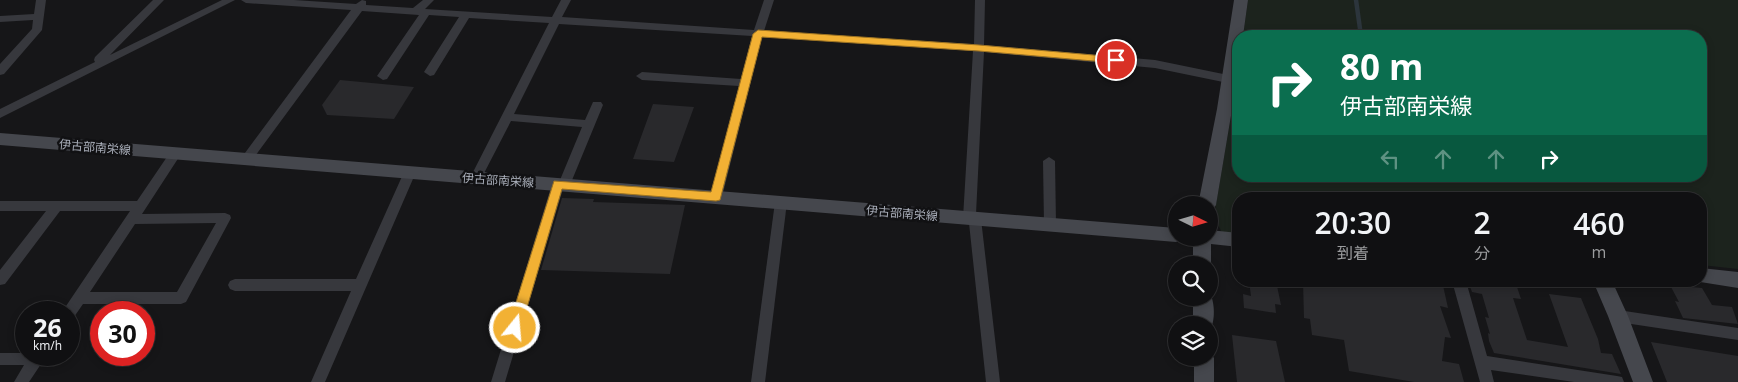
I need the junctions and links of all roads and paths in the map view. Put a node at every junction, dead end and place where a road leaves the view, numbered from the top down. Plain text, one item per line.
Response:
1 (41, 0) edge
2 (159, 0) edge
3 (230, 0) edge
4 (246, 0) edge
5 (429, 0) edge
6 (566, 0) edge
7 (769, 0) edge
8 (980, 0) edge
9 (1240, 0) edge
10 (362, 4) edge
11 (415, 11) junction
12 (426, 12) junction
13 (466, 14) junction
14 (38, 17) junction
15 (0, 18) edge
16 (555, 20) junction
17 (1235, 30) edge
18 (758, 34) junction
19 (979, 48) junction
20 (1232, 53) edge
21 (90, 68) junction
22 (0, 71) edge
23 (430, 72) dead end
24 (383, 76) dead end
25 (642, 76) dead end
26 (1228, 79) junction
27 (745, 83) junction
28 (598, 105) dead end
29 (0, 114) edge
30 (507, 116) junction
31 (589, 125) junction
32 (0, 140) edge
33 (175, 154) junction
34 (246, 160) junction
35 (1049, 160) dead end
36 (410, 172) junction
37 (476, 178) junction
38 (561, 185) junction
39 (1209, 196) edge
40 (716, 197) junction
41 (781, 202) junction
42 (0, 206) edge
43 (56, 206) junction
44 (142, 206) junction
45 (133, 219) junction
46 (972, 219) junction
47 (1050, 225) junction
48 (1168, 234) edge
49 (1218, 239) edge
50 (1232, 240) edge
51 (1707, 277) edge
52 (0, 280) edge
53 (1738, 280) edge
54 (235, 284) dead end
55 (361, 284) junction
56 (1461, 287) edge
57 (1605, 287) edge
58 (79, 298) junction
59 (77, 301) edge
60 (1618, 316) junction
61 (1738, 334) edge
62 (15, 358) edge
63 (0, 359) edge
64 (1482, 362) junction
65 (32, 366) edge
66 (1204, 366) edge
67 (21, 382) edge
68 (318, 382) edge
69 (498, 382) edge
70 (758, 382) edge
71 (993, 382) edge
72 (1204, 382) edge
73 (1487, 382) edge
74 (1618, 382) edge
75 (1643, 382) edge

1 - 14 street
2 - 21 street
3 - 21 street
4 - 10 street
5 - 11 street
6 - 16 street
7 - 18 street
8 - 19 street
9 - 17 main road
10 - 11 street
10 - 34 street
11 - 12 street
12 - 13 street
12 - 24 street
13 - 16 street
13 - 23 street
14 - 15 street
14 - 22 street
16 - 18 street
16 - 30 street
18 - 19 street
18 - 27 street
19 - 26 street
19 - 46 street
20 - 26 main road
21 - 29 street
25 - 27 street
26 - 39 main road
27 - 40 street
28 - 31 street
30 - 31 street
30 - 37 street
31 - 38 street
32 - 33 main road, 伊古部南栄線
33 - 34 main road, 伊古部南栄線
33 - 44 street
34 - 36 main road, 伊古部南栄線
35 - 47 street
36 - 37 main road, 伊古部南栄線
36 - 55 street
37 - 38 main road, 伊古部南栄線
38 - 40 main road, 伊古部南栄線
38 - 69 street
40 - 41 main road, 伊古部南栄線
41 - 46 main road, 伊古部南栄線
41 - 70 street
42 - 43 street
43 - 44 street
43 - 52 street
44 - 45 street
45 - 58 street
45 - 58 street
46 - 47 main road, 伊古部南栄線
46 - 71 street
47 - 48 main road, 伊古部南栄線
49 - 50 main road
51 - 53 main road
54 - 55 street
55 - 68 street
56 - 64 street
57 - 60 main road
58 - 59 street
60 - 61 street
60 - 75 main road
62 - 63 street
64 - 73 street
64 - 74 street
65 - 67 street
66 - 72 main road

